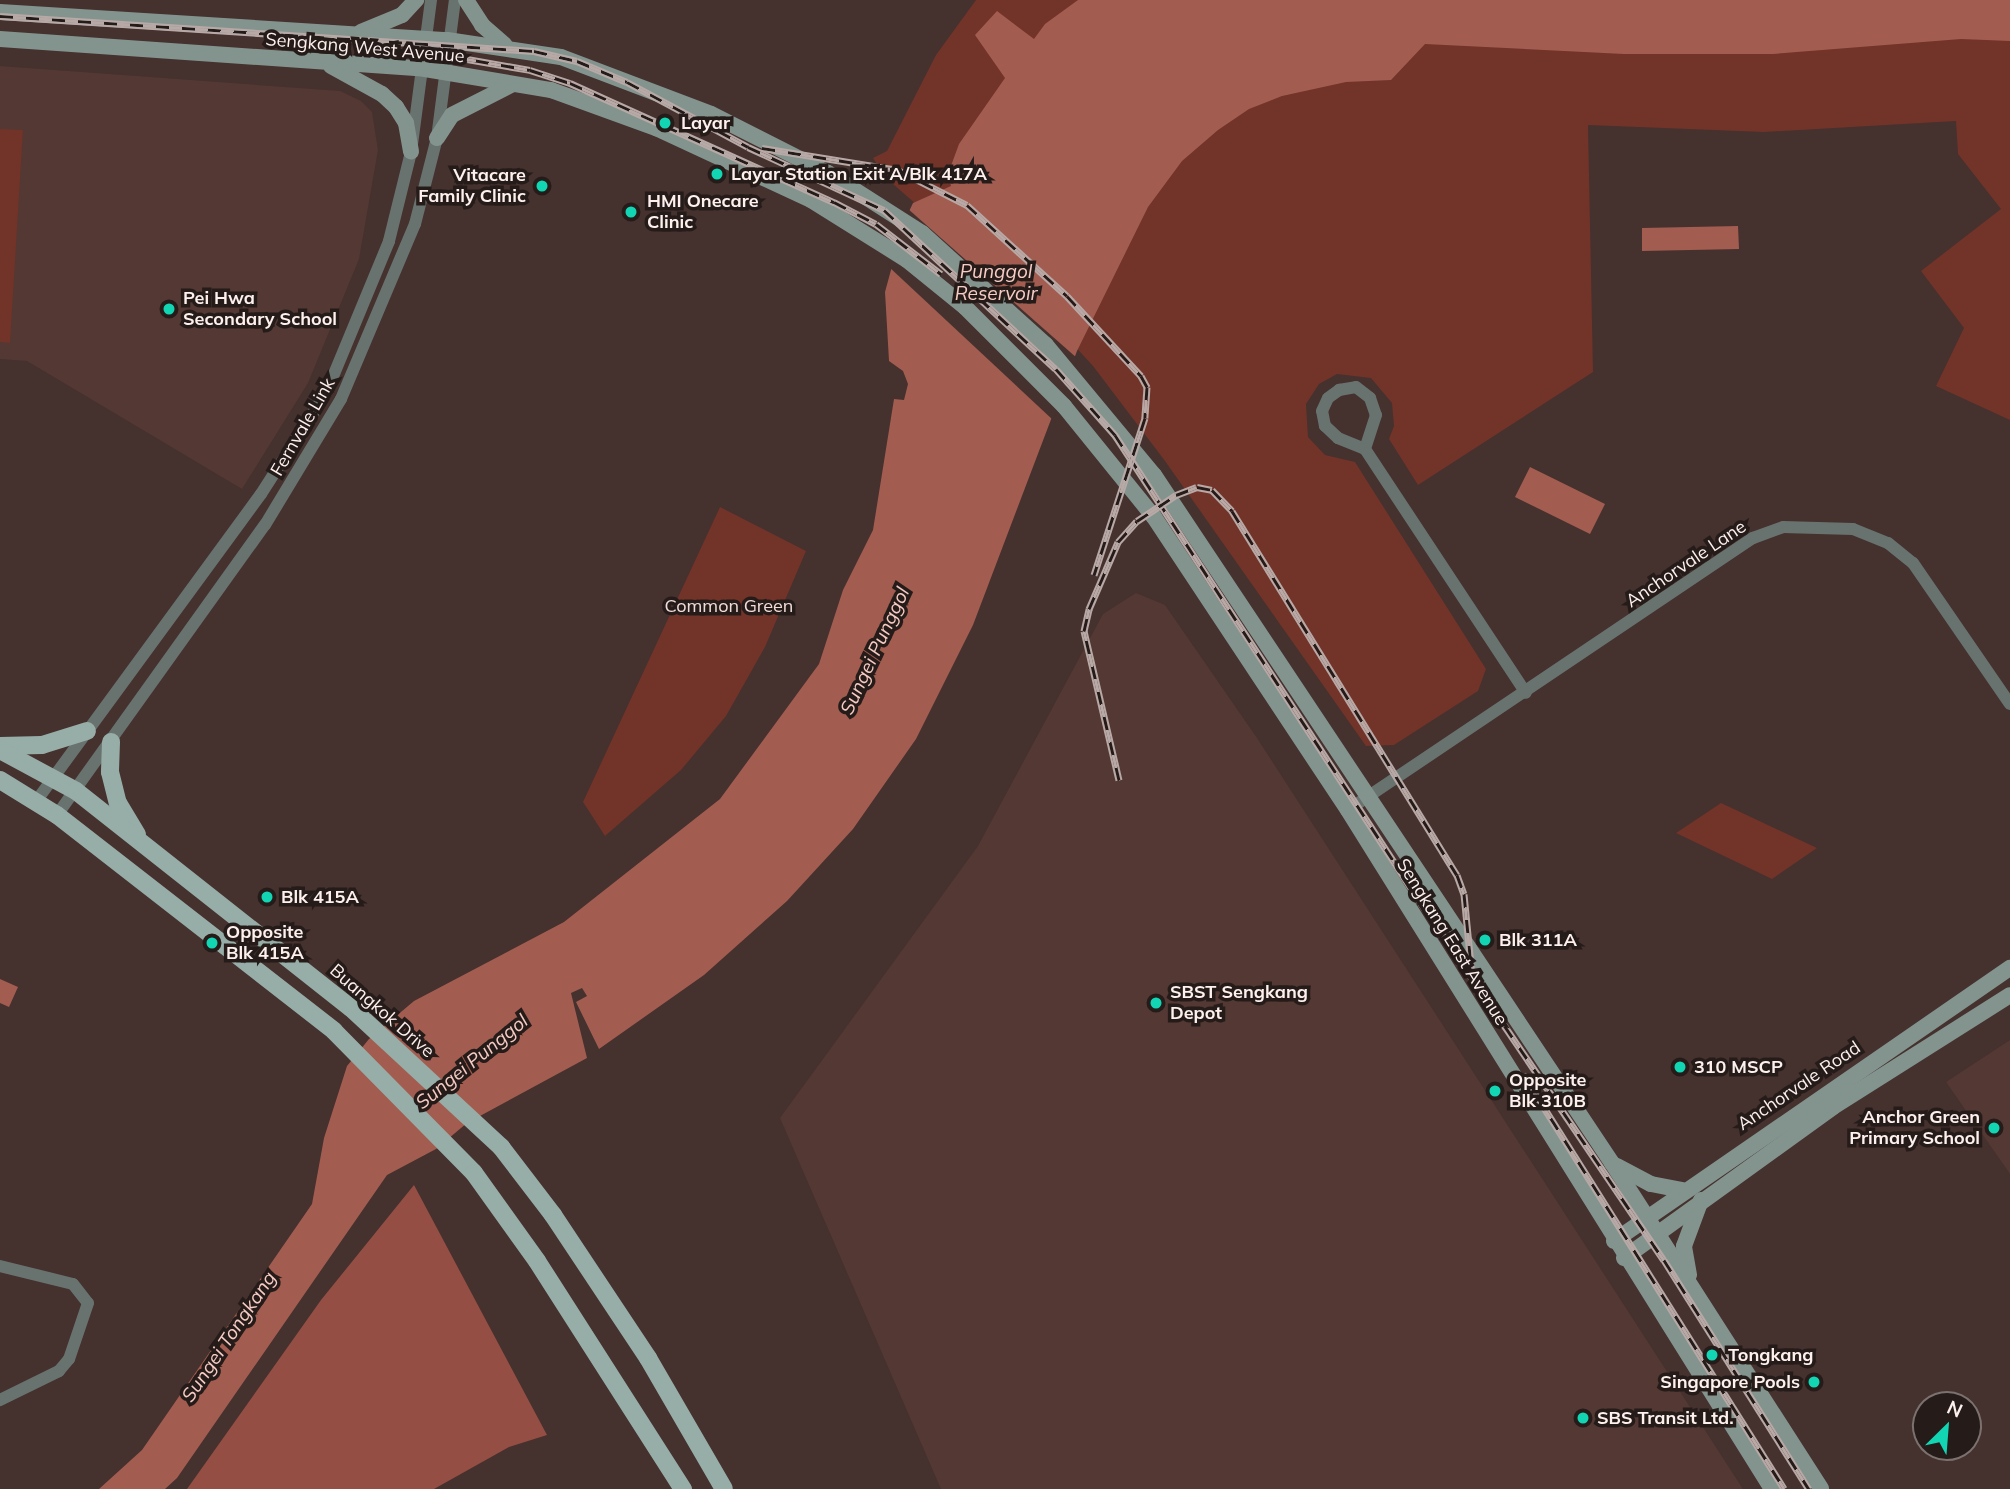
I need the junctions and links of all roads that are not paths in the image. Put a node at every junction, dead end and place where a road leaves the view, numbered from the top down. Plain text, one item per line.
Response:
1 (416, 0) edge
2 (431, 0) edge
3 (455, 0) edge
4 (466, 0) edge
5 (0, 12) edge
6 (359, 33) junction
7 (423, 38) junction
8 (0, 39) edge
9 (447, 40) junction
10 (505, 45) junction
11 (322, 62) junction
12 (418, 68) junction
13 (443, 71) junction
14 (513, 84) junction
15 (437, 138) junction
16 (411, 152) junction
17 (1082, 426) joint
18 (1365, 449) junction
19 (1276, 654) joint
20 (1526, 693) junction
21 (2010, 705) edge
22 (87, 731) junction
23 (111, 742) junction
24 (0, 748) edge
25 (53, 777) junction
26 (0, 780) edge
27 (76, 791) junction
28 (1370, 796) junction
29 (37, 800) junction
30 (1348, 810) junction
31 (57, 815) junction
32 (142, 844) junction
33 (2010, 968) edge
34 (2010, 995) edge
35 (1612, 1163) junction
36 (1682, 1190) junction
37 (1702, 1198) junction
38 (1647, 1216) junction
39 (1657, 1233) junction
40 (1614, 1241) junction
41 (1624, 1258) junction
42 (0, 1266) edge
43 (1693, 1287) junction
44 (0, 1400) edge
45 (683, 1489) edge
46 (724, 1489) edge
47 (1772, 1489) edge
48 (1821, 1489) edge

1 - 6 main road
2 - 7 street, Fernvale Link
3 - 9 street, Fernvale Link
4 - 10 main road
5 - 6 main road, Sengkang West Avenue
6 - 7 main road, Sengkang West Avenue
7 - 9 main road, Sengkang West Avenue
7 - 12 street, Fernvale Link
8 - 11 main road, Sengkang West Avenue
9 - 10 main road, Sengkang West Avenue
9 - 13 street, Fernvale Link
10 - 19 main road, Sengkang West Avenue
11 - 12 main road, Sengkang West Avenue
11 - 16 main road
12 - 13 main road, Sengkang West Avenue
12 - 16 street, Fernvale Link
13 - 14 main road, Sengkang West Avenue
13 - 15 street, Fernvale Link
14 - 15 main road
14 - 17 main road, Sengkang West Avenue
15 - 23 street, Fernvale Link
16 - 22 street, Fernvale Link
17 - 30 main road, Sengkang East Avenue
18 - 18 street
18 - 20 street
19 - 28 main road, Sengkang East Avenue
20 - 21 street, Anchorvale Lane
20 - 28 street, Anchorvale Lane
22 - 24 main road
22 - 25 street, Fernvale Link
23 - 27 street, Fernvale Link
23 - 32 main road
24 - 25 main road, Buangkok Drive
25 - 27 main road, Buangkok Drive
25 - 29 street, Fernvale Link
26 - 29 main road
27 - 31 street, Fernvale Link
27 - 32 main road, Buangkok Drive
28 - 30 street, Anchorvale Lane
28 - 35 main road, Sengkang East Avenue
29 - 31 main road
30 - 40 main road, Sengkang East Avenue
31 - 45 main road
32 - 46 main road, Buangkok Drive
33 - 36 main road, Anchorvale Road
34 - 37 main road, Anchorvale Road
35 - 36 main road
35 - 38 main road, Sengkang East Avenue
36 - 38 main road, Anchorvale Road
37 - 39 main road, Anchorvale Road
37 - 43 main road
38 - 39 main road, Sengkang East Avenue
38 - 40 main road, Anchorvale Road
39 - 41 main road, Anchorvale Road
39 - 43 main road, Sengkang East Avenue
40 - 41 main road, Sengkang East Avenue
41 - 47 main road, Sengkang East Avenue
42 - 44 street
43 - 48 main road, Sengkang East Avenue

